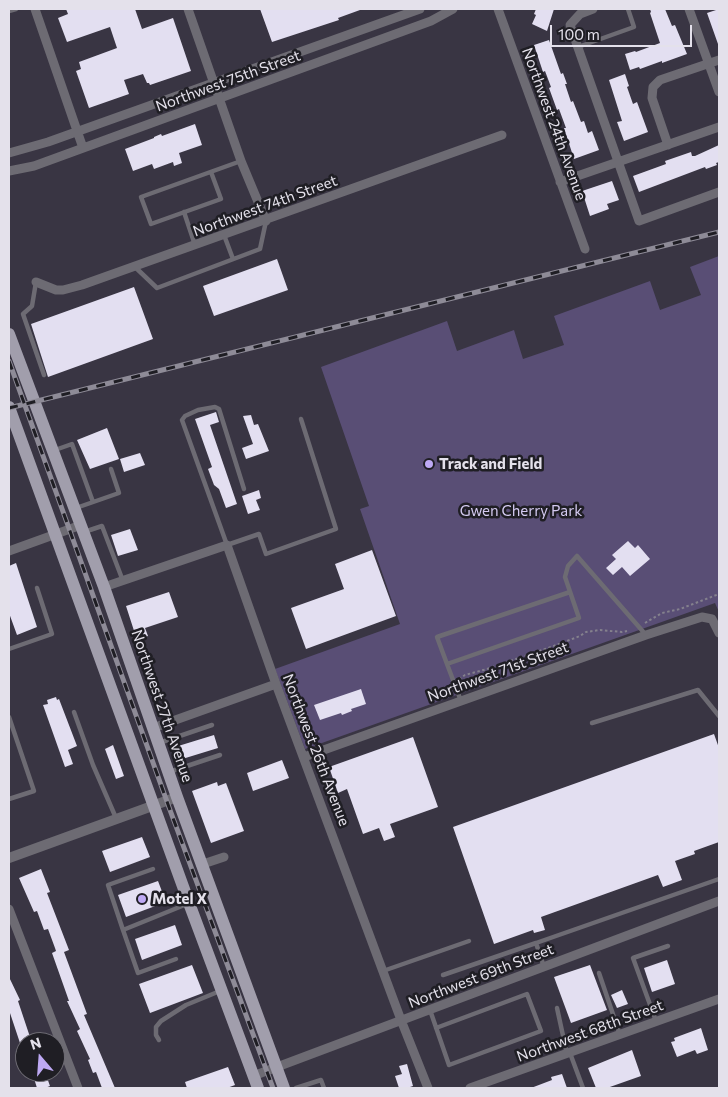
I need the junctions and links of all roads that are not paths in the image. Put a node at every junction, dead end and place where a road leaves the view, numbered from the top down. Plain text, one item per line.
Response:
1 (16, 9) edge
2 (35, 9) edge
3 (188, 9) edge
4 (420, 9) edge
5 (452, 9) edge
6 (498, 9) edge
7 (593, 9) edge
8 (628, 9) edge
9 (689, 9) edge
10 (9, 11) edge
11 (364, 29) junction
12 (369, 44) junction
13 (578, 47) junction
14 (293, 55) junction
15 (719, 60) edge
16 (709, 63) junction
17 (298, 70) junction
18 (214, 83) junction
19 (719, 92) edge
20 (220, 98) junction
21 (142, 109) junction
22 (148, 124) junction
23 (719, 127) edge
24 (77, 132) junction
25 (502, 134) dead end
26 (668, 145) junction
27 (83, 148) junction
28 (9, 153) edge
29 (241, 161) junction
30 (618, 162) junction
31 (9, 171) edge
32 (211, 172) junction
33 (560, 182) junction
34 (719, 192) edge
35 (184, 212) junction
36 (266, 221) junction
37 (224, 235) junction
38 (196, 245) junction
39 (585, 249) dead end
40 (233, 259) junction
41 (134, 267) junction
42 (36, 282) joint
43 (9, 334) edge
44 (44, 375) dead end
45 (9, 407) edge
46 (301, 419) dead end
47 (52, 451) junction
48 (111, 469) dead end
49 (244, 489) dead end
50 (93, 502) junction
51 (75, 508) junction
52 (82, 529) junction
53 (55, 535) junction
54 (227, 545) junction
55 (9, 551) edge
56 (124, 581) junction
57 (104, 587) junction
58 (37, 588) dead end
59 (570, 592) junction
60 (719, 633) edge
61 (646, 635) junction
62 (9, 649) edge
63 (447, 664) junction
64 (276, 684) junction
65 (461, 700) junction
66 (74, 712) dead end
67 (719, 716) edge
68 (9, 717) edge
69 (592, 723) dead end
70 (212, 725) dead end
71 (153, 728) junction
72 (158, 744) junction
73 (220, 755) dead end
74 (304, 757) junction
75 (168, 772) junction
76 (177, 797) junction
77 (9, 800) edge
78 (153, 806) junction
79 (116, 819) junction
80 (224, 857) dead end
81 (9, 858) edge
82 (203, 864) junction
83 (153, 869) dead end
84 (719, 879) edge
85 (719, 901) edge
86 (189, 903) junction
87 (9, 909) edge
88 (123, 930) junction
89 (469, 941) dead end
90 (536, 943) junction
91 (668, 946) dead end
92 (176, 959) dead end
93 (544, 967) junction
94 (383, 971) junction
95 (598, 973) dead end
96 (443, 975) dead end
97 (221, 991) junction
98 (719, 999) edge
99 (557, 1008) dead end
100 (430, 1010) junction
101 (401, 1020) junction
102 (615, 1021) junction
103 (656, 1021) junction
104 (436, 1028) junction
105 (620, 1035) junction
106 (159, 1040) dead end
107 (564, 1041) junction
108 (568, 1053) junction
109 (276, 1067) junction
110 (253, 1076) junction
111 (78, 1088) edge
112 (258, 1088) edge
113 (284, 1088) edge
114 (296, 1088) edge
115 (324, 1088) edge
116 (428, 1088) edge
117 (470, 1088) edge
118 (583, 1088) edge

1 - 10 lane
2 - 24 street
3 - 18 street
4 - 11 street, Northwest 75th Street
5 - 12 street, Northwest 75th Street
6 - 33 street, Northwest 24th Avenue
7 - 13 street
8 - 13 lane
9 - 16 street
11 - 12 street
11 - 14 street, Northwest 75th Street
12 - 17 street, Northwest 75th Street
13 - 30 street
14 - 17 street
14 - 18 street, Northwest 75th Street
15 - 16 street
16 - 19 street
16 - 26 street
17 - 20 street, Northwest 75th Street
18 - 20 street
18 - 21 street, Northwest 75th Street
20 - 22 street, Northwest 75th Street
20 - 29 street
21 - 22 street
21 - 24 street, Northwest 75th Street
22 - 27 street, Northwest 75th Street
23 - 26 street
24 - 27 street
24 - 28 street, Northwest 75th Street
25 - 36 street, Northwest 74th Street
26 - 30 street
27 - 31 street, Northwest 75th Street
29 - 32 lane
29 - 36 street
30 - 33 street
30 - 34 street
32 - 35 lane
32 - 35 lane
33 - 39 street, Northwest 24th Avenue
35 - 38 lane
36 - 37 street, Northwest 74th Street
36 - 40 lane
37 - 38 street, Northwest 74th Street
37 - 40 lane
38 - 41 street, Northwest 74th Street
40 - 41 lane
41 - 42 street, Northwest 74th Street
42 - 44 lane
43 - 47 main road, Northwest 27th Avenue
45 - 53 main road
46 - 54 lane
47 - 50 lane
47 - 51 main road, Northwest 27th Avenue
48 - 50 lane
49 - 54 lane, Northwest 26th Avenue
50 - 51 lane
51 - 52 main road, Northwest 27th Avenue
52 - 53 street
52 - 56 lane
52 - 57 main road, Northwest 27th Avenue
53 - 55 street
53 - 78 main road
54 - 56 street
54 - 64 street, Northwest 26th Avenue
56 - 57 street
57 - 71 main road, Northwest 27th Avenue
58 - 62 lane
59 - 61 lane
59 - 63 lane
59 - 63 lane
60 - 61 street, Northwest 71st Street
61 - 65 street, Northwest 71st Street
63 - 65 lane
64 - 71 street
64 - 74 street, Northwest 26th Avenue
65 - 74 street, Northwest 71st Street
66 - 79 lane
67 - 69 lane
68 - 77 lane
70 - 72 lane
71 - 72 main road, Northwest 27th Avenue
72 - 75 main road, Northwest 27th Avenue
73 - 75 lane
74 - 94 street, Northwest 26th Avenue
75 - 76 main road, Northwest 27th Avenue
76 - 78 street
76 - 82 main road, Northwest 27th Avenue
78 - 79 street
78 - 86 main road
79 - 81 street
80 - 82 street
82 - 109 main road, Northwest 27th Avenue
83 - 88 lane
84 - 90 lane
85 - 93 street, Northwest 69th Street
86 - 88 lane
86 - 97 main road
87 - 111 street
88 - 92 lane
89 - 94 lane
90 - 93 lane
90 - 96 lane
91 - 103 lane
93 - 100 street, Northwest 69th Street
94 - 101 street, Northwest 26th Avenue
95 - 102 lane
97 - 106 lane
97 - 110 main road
98 - 103 street, Northwest 68th Street
99 - 107 lane
100 - 101 street, Northwest 69th Street
100 - 104 lane
101 - 109 street, Northwest 69th Street
101 - 116 street, Northwest 26th Avenue
102 - 105 lane
102 - 107 lane
103 - 105 street, Northwest 68th Street
104 - 104 lane
105 - 108 street, Northwest 68th Street
107 - 108 lane
108 - 117 street, Northwest 68th Street
108 - 118 lane
109 - 110 street, Northwest 69th Street
109 - 113 main road, Northwest 27th Avenue
110 - 112 main road
114 - 115 lane

